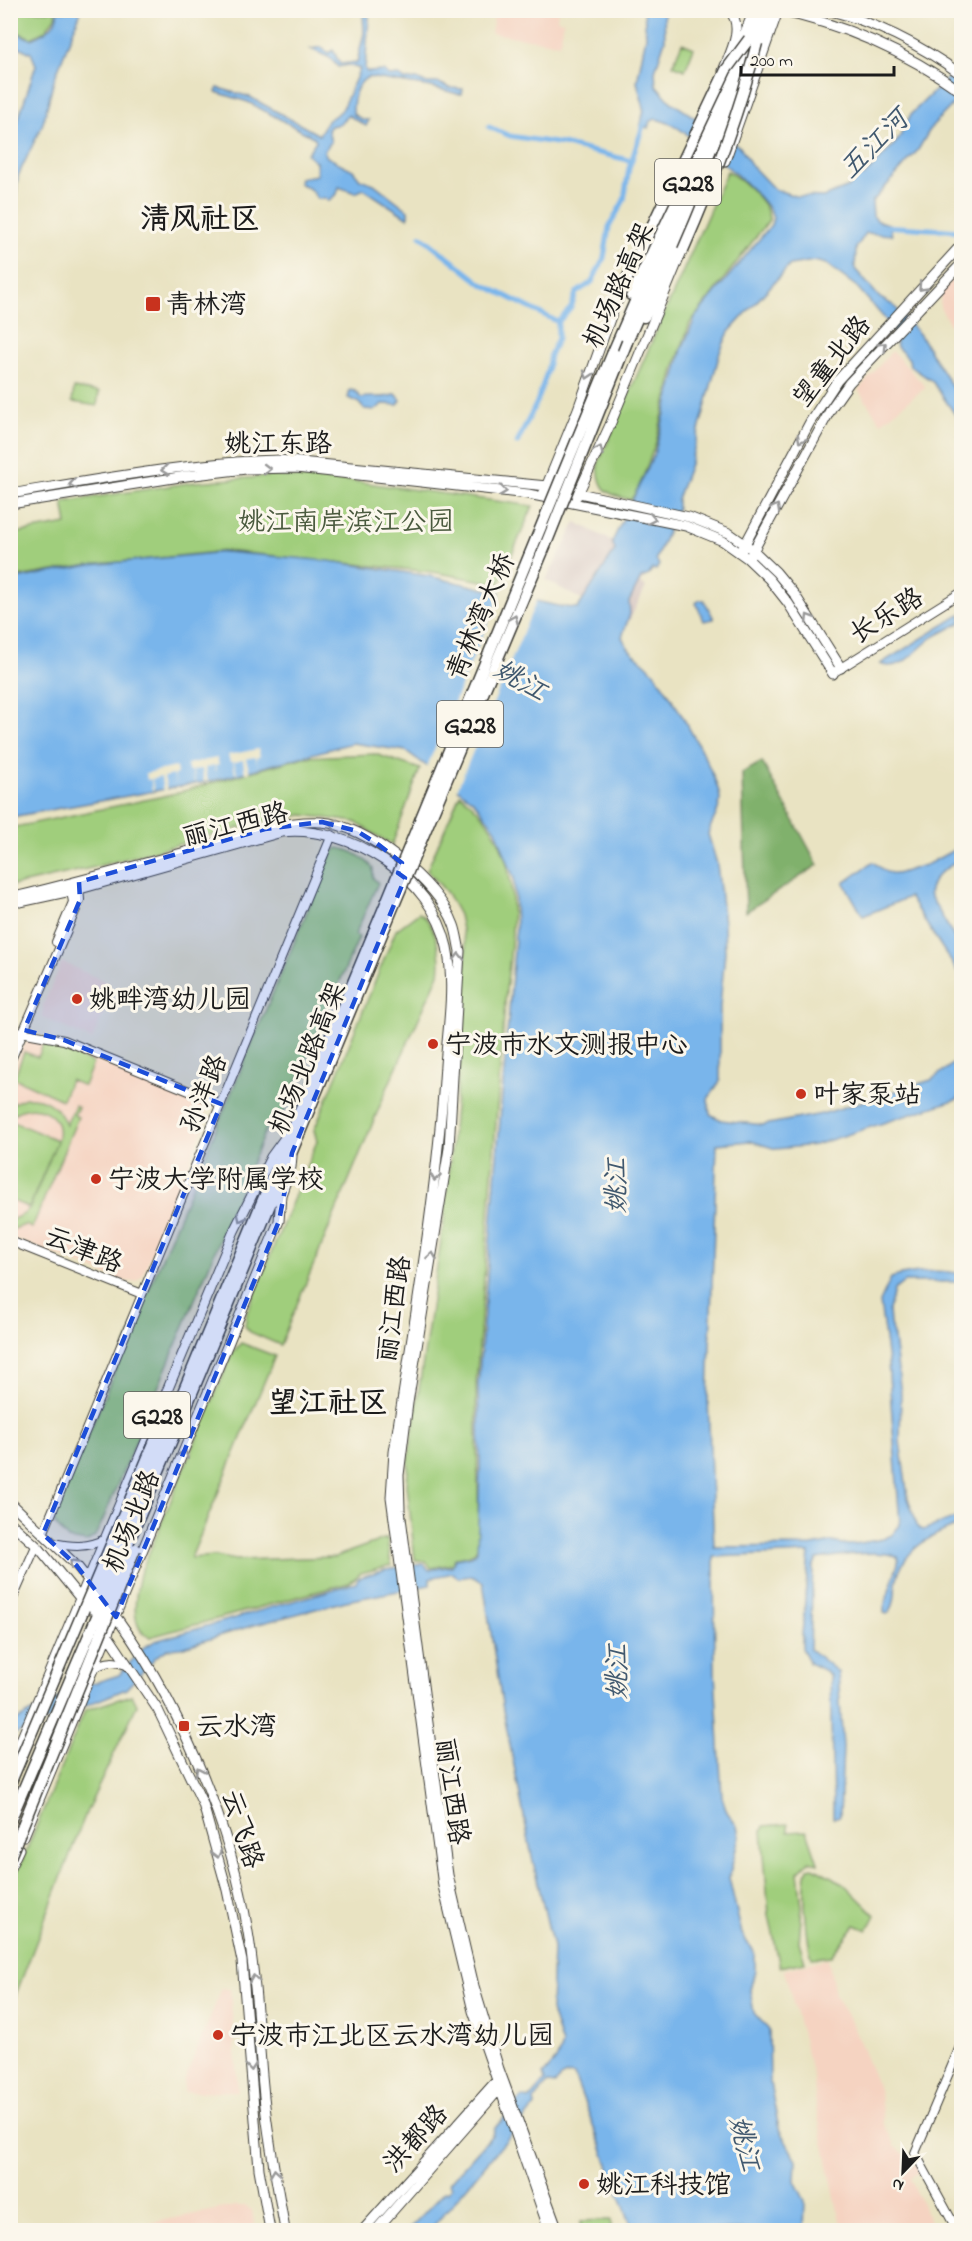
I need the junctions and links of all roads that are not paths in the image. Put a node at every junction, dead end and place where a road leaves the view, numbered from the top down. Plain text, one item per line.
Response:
1 (729, 10) edge
2 (754, 10) edge
3 (762, 10) edge
4 (827, 10) edge
5 (776, 11) edge
6 (753, 41) junction
7 (958, 72) edge
8 (962, 92) edge
9 (705, 121) junction
10 (684, 169) joint
11 (710, 184) junction
12 (962, 244) edge
13 (683, 250) junction
14 (962, 263) edge
15 (616, 302) joint
16 (627, 342) junction
17 (613, 352) junction
18 (547, 486) junction
19 (579, 493) junction
20 (10, 494) edge
21 (542, 497) junction
22 (574, 503) junction
23 (10, 504) edge
24 (619, 507) junction
25 (546, 544) joint
26 (534, 546) joint
27 (742, 549) junction
28 (751, 555) junction
29 (962, 592) edge
30 (837, 671) joint
31 (332, 835) junction
32 (75, 886) junction
33 (10, 898) edge
34 (10, 904) edge
35 (390, 904) junction
36 (18, 1030) edge
37 (10, 1051) edge
38 (10, 1062) edge
39 (221, 1104) junction
40 (290, 1131) junction
41 (292, 1153) junction
42 (10, 1244) edge
43 (142, 1296) junction
44 (169, 1426) junction
45 (10, 1502) edge
46 (10, 1522) edge
47 (43, 1534) junction
48 (105, 1539) junction
49 (53, 1543) junction
50 (36, 1546) junction
51 (402, 1564) junction
52 (88, 1580) junction
53 (81, 1599) junction
54 (10, 1605) edge
55 (116, 1617) junction
56 (108, 1635) junction
57 (129, 1666) junction
58 (94, 1668) junction
59 (10, 1766) edge
60 (10, 1784) edge
61 (10, 1805) edge
62 (10, 1821) edge
63 (10, 1857) edge
64 (10, 1868) edge
65 (962, 2042) edge
66 (500, 2082) junction
67 (521, 2138) junction
68 (270, 2230) edge
69 (285, 2230) edge
70 (363, 2230) edge
71 (376, 2230) edge
72 (549, 2230) edge
73 (558, 2230) edge
74 (957, 2230) edge

1 - 9 main road
2 - 9 main road
3 - 6 highway, 机场路高架 / G228
4 - 7 main road
5 - 6 highway, 机场路高架 / G228
5 - 8 main road
5 - 11 main road, bridge
5 - 11 main road
6 - 13 highway, bridge
6 - 15 highway, bridge
6 - 16 highway, 机场路高架 / G228, bridge
6 - 17 highway, 机场路高架 / G228, bridge
9 - 10 main road, bridge
10 - 17 highway
11 - 13 main road
11 - 16 highway
12 -> 27 main road, 望童北路
19 -> 13 main road
28 -> 14 main road, 望童北路
15 -> 18 main road
16 - 25 highway, 机场路高架 / G228, bridge
17 - 26 highway, 机场路高架 / G228, bridge
18 - 19 main road, 姚江东路
18 -> 20 main road, 姚江东路
18 - 21 main road
19 - 22 main road
19 - 24 main road, 姚江东路
21 - 22 main road, 姚江东路
23 -> 21 main road, 姚江东路
22 - 24 main road, 姚江东路
24 - 27 main road
35 -> 25 highway, 青林湾大桥 / G228, bridge
26 - 35 highway, 青林湾大桥 / G228, bridge
27 - 28 main road
28 - 30 main road
29 - 30 street, 长乐路
31 - 32 main road, 丽江西路
31 - 39 street, 孙洋路
31 -> 51 main road, 丽江西路
32 - 33 main road, 丽江西路
32 - 34 main road, 丽江西路
32 - 36 street
51 -> 32 main road, 丽江西路
35 - 40 highway, 机场北路高架 / G228
35 - 41 highway, 机场北路高架 / G228
36 - 37 street
36 - 38 street
36 - 39 street
39 - 43 street, 孙洋路
40 - 44 highway, 机场北路高架 / G228
40 -> 48 main road, 机场北路 / G228
41 - 44 highway, 机场北路高架 / G228
55 -> 41 main road, 机场北路 / G228
42 - 43 street, 云津路
43 - 47 street, 孙洋路
44 - 60 highway, bridge
44 - 61 highway, 机场北路, bridge
44 - 62 highway, 机场北路, bridge
44 - 63 highway, bridge
45 - 47 main road, 云飞路
46 - 50 main road, 云飞路
47 - 49 main road, 云飞路
48 - 49 street
48 - 52 main road, 机场北路 / G228
52 -> 49 main road, 云飞路
50 - 53 main road, 云飞路
50 - 54 street
51 - 66 main road, 丽江西路
52 - 53 main road, 机场北路 / G228
52 - 55 main road, 云飞路
53 - 56 main road, 云飞路
53 - 59 main road, 机场北路 / G228
55 - 56 main road, 机场北路 / G228
69 -> 55 main road, 云飞路
56 - 57 main road, 云飞路
56 - 58 main road, 机场北路 / G228
57 - 58 street
57 -> 68 main road, 云飞路
58 - 64 main road, 机场北路 / G228
65 - 74 street
66 - 67 main road
66 - 67 main road
66 - 70 main road, 洪都路
66 - 71 main road, 洪都路
67 - 72 main road
67 - 73 main road

